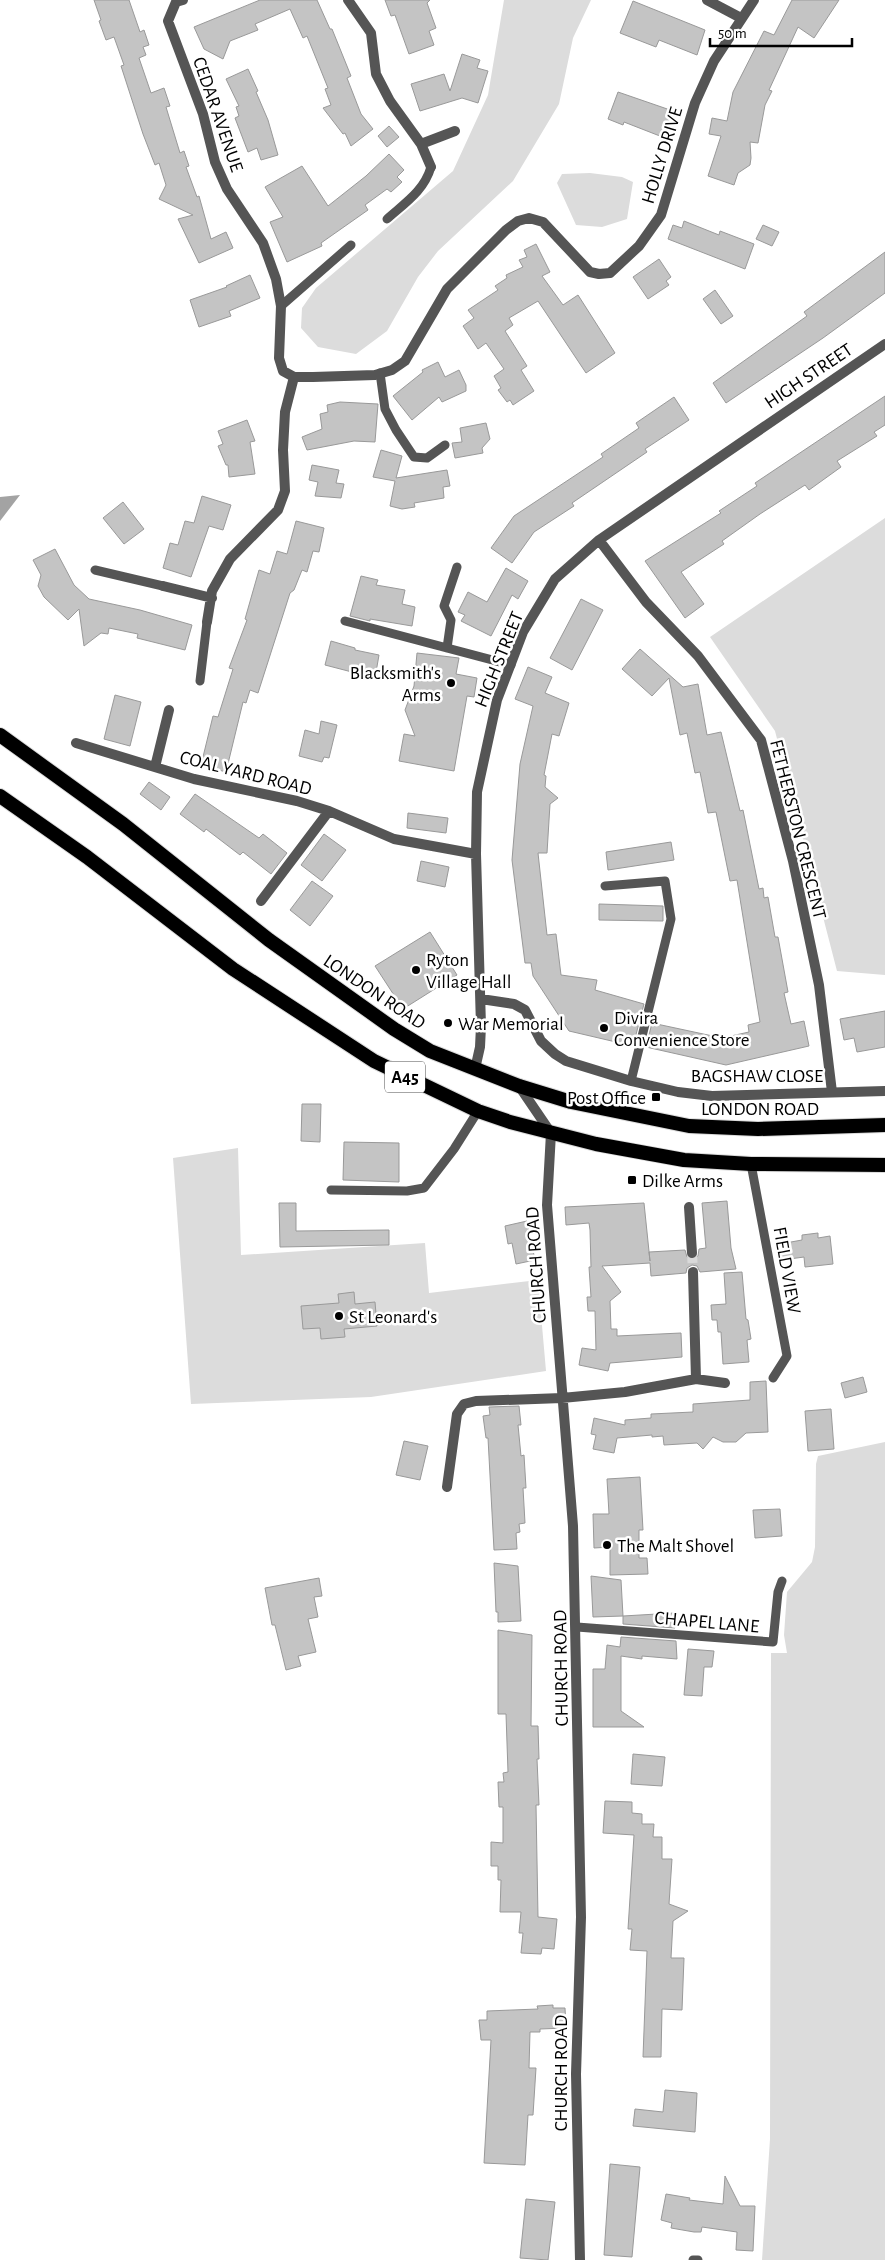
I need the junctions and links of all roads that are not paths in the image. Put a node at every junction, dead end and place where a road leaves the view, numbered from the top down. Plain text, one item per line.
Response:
1 (183, 0) edge
2 (348, 0) edge
3 (706, 0) edge
4 (754, 0) edge
5 (741, 18) junction
6 (455, 131) dead end
7 (421, 144) junction
8 (431, 167) joint
9 (387, 219) dead end
10 (351, 245) dead end
11 (281, 306) junction
12 (885, 344) edge
13 (380, 373) junction
14 (294, 377) junction
15 (444, 445) dead end
16 (599, 540) junction
17 (457, 567) dead end
18 (94, 570) dead end
19 (163, 586) joint
20 (212, 598) junction
21 (345, 621) dead end
22 (207, 622) joint
23 (447, 648) junction
24 (510, 665) junction
25 (200, 681) dead end
26 (170, 710) dead end
27 (0, 735) edge
28 (76, 743) dead end
29 (155, 767) junction
30 (0, 796) edge
31 (329, 810) junction
32 (476, 854) junction
33 (605, 886) dead end
34 (261, 901) dead end
35 (481, 999) junction
36 (475, 1070) junction
37 (631, 1082) junction
38 (519, 1086) junction
39 (885, 1091) edge
40 (832, 1092) junction
41 (478, 1110) junction
42 (885, 1125) edge
43 (551, 1133) junction
44 (751, 1164) junction
45 (885, 1165) edge
46 (331, 1190) dead end
47 (689, 1207) dead end
48 (692, 1253) tunnel mouth
49 (693, 1272) tunnel mouth
50 (772, 1378) dead end
51 (696, 1379) junction
52 (725, 1383) dead end
53 (562, 1398) junction
54 (447, 1487) dead end
55 (782, 1581) dead end
56 (577, 1627) junction
57 (580, 2260) edge
58 (693, 2260) edge
59 (698, 2260) edge

1 - 11 street, CEDAR AVENUE
2 - 7 street
3 - 5 street
4 - 5 street, HOLLY DRIVE
5 - 13 street, HOLLY DRIVE
6 - 7 street
7 - 8 street
8 - 9 lane
10 - 11 lane
11 - 14 street, CEDAR AVENUE
12 - 16 street, HIGH STREET
13 - 14 street, HOLLY DRIVE
13 - 15 lane
14 - 20 street
16 - 24 street, HIGH STREET
16 - 40 street, FETHERSTON CRESCENT
17 - 23 lane
18 - 19 lane
19 - 20 street
20 - 22 street
21 - 23 lane
22 - 25 lane
23 - 24 lane
24 - 32 street, HIGH STREET
26 - 29 street, COAL YARD ROAD
27 - 36 highway, LONDON ROAD / A45
28 - 29 street, COAL YARD ROAD
29 - 31 street, COAL YARD ROAD
30 - 41 highway, A45
31 - 32 street, COAL YARD ROAD
31 - 34 street, COAL YARD ROAD
32 - 35 street, HIGH STREET
33 - 37 lane
35 - 36 street, HIGH STREET
35 - 37 street, BAGSHAW CLOSE
36 - 38 highway, LONDON ROAD / A45
37 - 40 street, BAGSHAW CLOSE
38 - 42 highway, LONDON ROAD / A45
38 - 43 street
39 - 40 street, BAGSHAW CLOSE
41 - 43 highway, A45
41 - 46 lane
43 - 44 highway, A45
43 - 53 street, CHURCH ROAD
44 - 45 highway, A45
44 - 50 lane, FIELD VIEW
47 - 48 street
49 - 51 street
51 - 52 street
51 - 53 street
53 - 54 street
53 - 56 street, CHURCH ROAD
55 - 56 lane, CHAPEL LANE
56 - 57 street, CHURCH ROAD
58 - 59 lane

